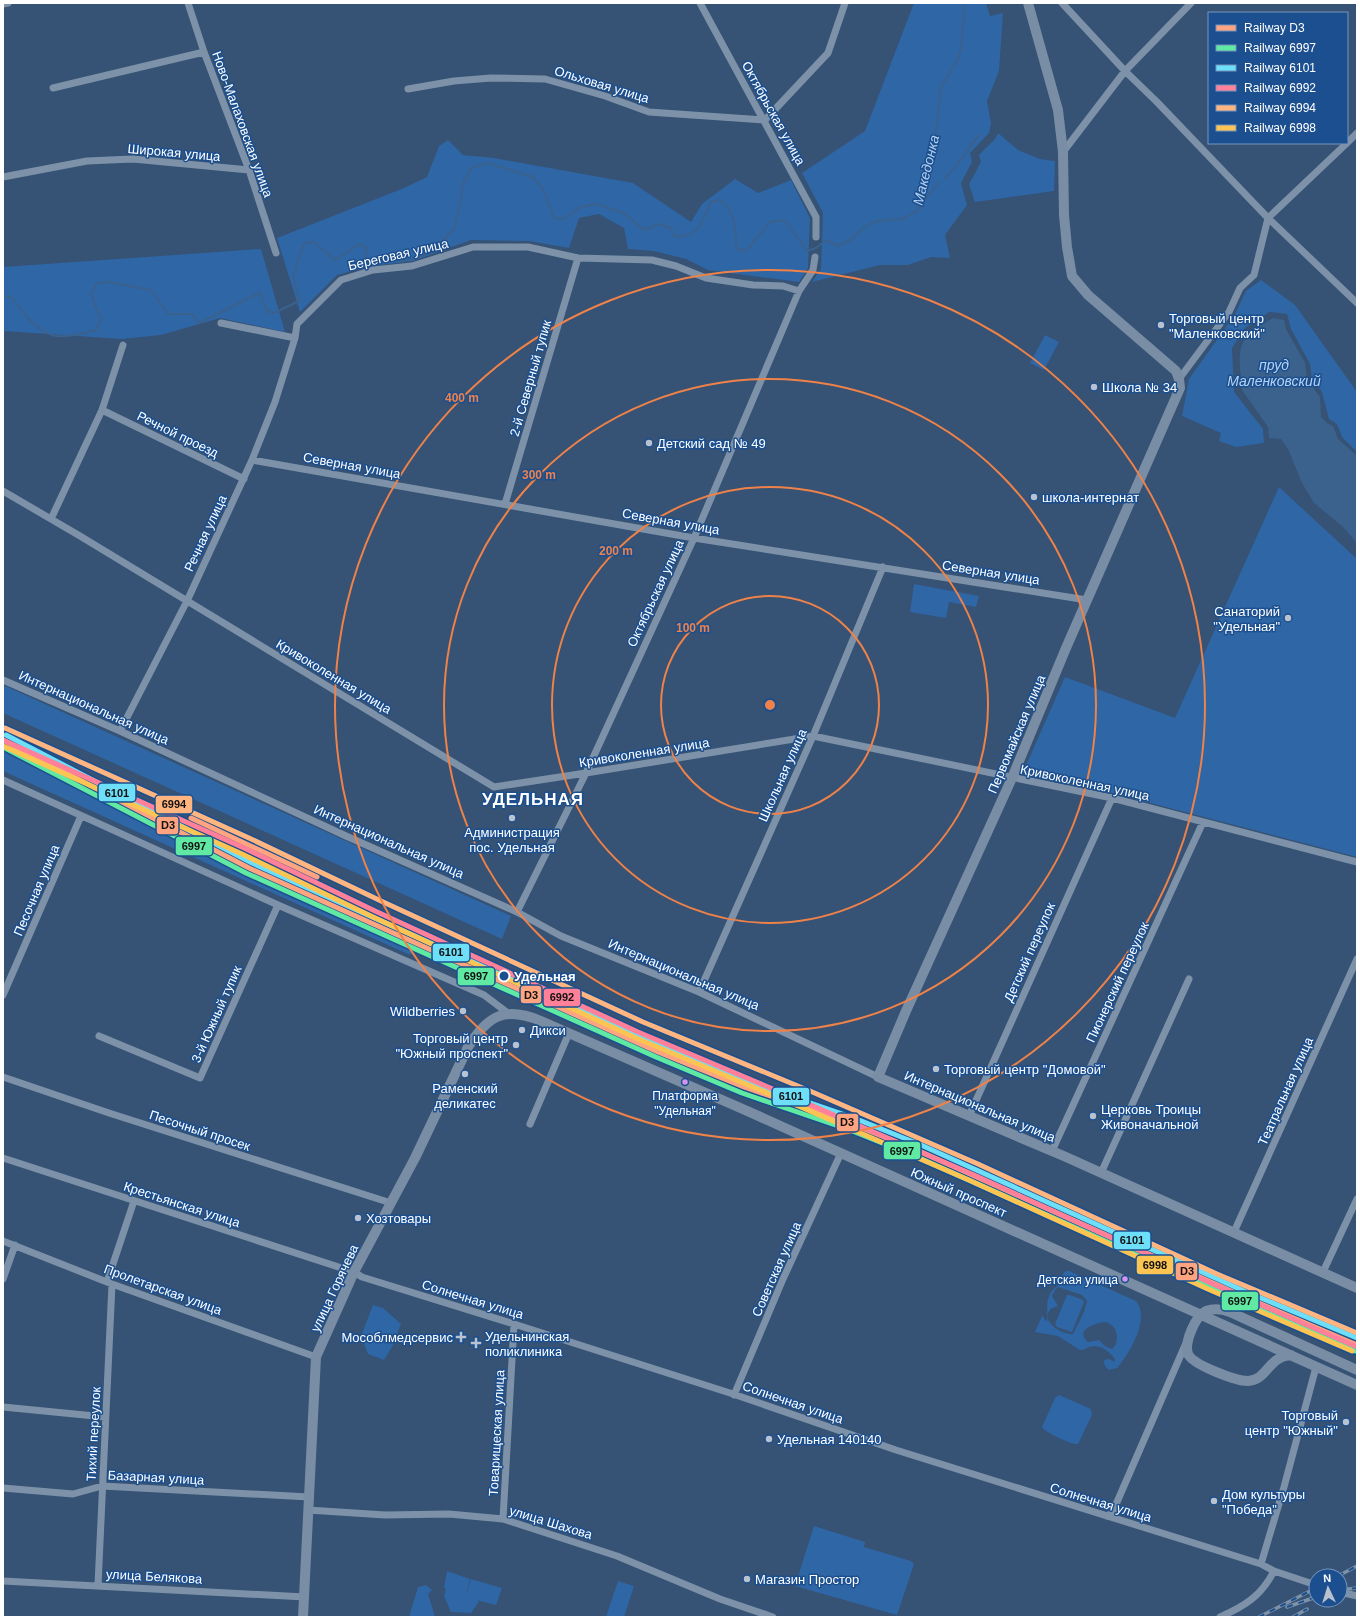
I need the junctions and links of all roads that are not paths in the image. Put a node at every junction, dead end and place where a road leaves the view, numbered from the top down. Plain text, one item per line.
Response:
1 (8, 3) edge
2 (188, 3) edge
3 (700, 3) edge
4 (845, 3) edge
5 (1028, 3) edge
6 (1062, 3) edge
7 (1191, 3) edge
8 (3, 4) edge
9 (204, 52) junction
10 (1125, 71) junction
11 (53, 88) dead end
12 (408, 89) dead end
13 (765, 120) junction
14 (1357, 133) edge
15 (1348, 142) edge
16 (1346, 144) edge
17 (1063, 152) junction
18 (249, 170) junction
19 (3, 177) edge
20 (1268, 218) junction
21 (816, 237) dead end
22 (276, 253) dead end
23 (815, 257) dead end
24 (578, 258) junction
25 (799, 291) junction
26 (1357, 303) edge
27 (221, 323) dead end
28 (295, 338) junction
29 (123, 345) dead end
30 (1179, 379) junction
31 (102, 410) junction
32 (252, 460) junction
33 (244, 479) junction
34 (3, 491) edge
35 (505, 504) junction
36 (51, 519) junction
37 (694, 538) junction
38 (883, 567) junction
39 (1087, 600) junction
40 (187, 601) junction
41 (3, 680) edge
42 (120, 731) junction
43 (813, 736) junction
44 (586, 773) junction
45 (1012, 778) junction
46 (3, 780) edge
47 (1112, 798) junction
48 (81, 816) junction
49 (1203, 822) junction
50 (1357, 862) edge
51 (278, 905) junction
52 (517, 912) junction
53 (1357, 959) edge
54 (1189, 979) dead end
55 (699, 992) junction
56 (3, 995) edge
57 (508, 1014) junction
58 (569, 1033) junction
59 (100, 1036) dead end
60 (3, 1077) edge
61 (878, 1077) junction
62 (969, 1116) junction
63 (530, 1124) dead end
64 (1052, 1151) junction
65 (841, 1154) junction
66 (3, 1158) edge
67 (1101, 1173) junction
68 (1357, 1198) edge
69 (134, 1201) junction
70 (391, 1204) junction
71 (1234, 1232) junction
72 (3, 1241) edge
73 (15, 1245) junction
74 (354, 1272) junction
75 (1323, 1272) junction
76 (3, 1279) edge
77 (110, 1283) junction
78 (1357, 1288) edge
79 (1199, 1315) junction
80 (514, 1324) junction
81 (1187, 1340) junction
82 (1261, 1342) junction
83 (1291, 1355) junction
84 (316, 1357) junction
85 (1269, 1367) junction
86 (1316, 1367) junction
87 (1357, 1370) edge
88 (1357, 1385) edge
89 (734, 1395) junction
90 (3, 1407) edge
91 (105, 1417) junction
92 (102, 1486) junction
93 (3, 1488) edge
94 (309, 1497) junction
95 (308, 1510) junction
96 (1107, 1516) junction
97 (503, 1519) junction
98 (1261, 1564) junction
99 (1274, 1572) junction
100 (3, 1581) edge
101 (1308, 1583) edge
102 (98, 1585) junction
103 (304, 1597) junction
104 (304, 1617) edge
105 (773, 1617) edge
106 (1220, 1617) edge

1 - 8 street
2 - 9 street, Ново-Малаховская улица
3 - 13 street, Октябрьская улица
4 - 13 street
5 - 17 main road
6 - 10 street
7 - 10 street
9 - 11 street
9 - 18 street, Ново-Малаховская улица
10 - 17 street
10 - 20 street
12 - 13 street, Ольховая улица
13 - 21 street, Октябрьская улица
14 - 15 street
16 - 20 street
17 - 30 main road
18 - 19 street, Широкая улица
18 - 22 street, Ново-Малаховская улица
20 - 26 street
20 - 30 street
23 - 25 street, Октябрьская улица
24 - 25 street, Береговая улица
24 - 28 street, Береговая улица
24 - 35 street, 2-й Северный тупик
25 - 37 street, Октябрьская улица
27 - 28 street
28 - 32 street, Речная улица
29 - 31 street
30 - 39 main road, Первомайская улица
31 - 33 street, Речной проезд
31 - 36 street
32 - 33 street, Речная улица
32 - 35 street, Северная улица
33 - 40 street, Речная улица
34 - 36 street, Кривоколенная улица
35 - 37 street, Северная улица
36 - 40 street, Кривоколенная улица
37 - 38 street, Северная улица
37 - 44 street, Октябрьская улица
38 - 39 street, Северная улица
38 - 43 street, Школьная улица
39 - 45 main road, Первомайская улица
40 - 42 street, Речная улица
40 - 44 street, Кривоколенная улица
41 - 42 street, Интернациональная улица
42 - 52 street, Интернациональная улица
43 - 44 street, Кривоколенная улица
43 - 45 street, Кривоколенная улица
43 - 55 street, Школьная улица
44 - 52 street, Октябрьская улица
45 - 47 street, Кривоколенная улица
45 - 61 main road, Первомайская улица
46 - 48 street
47 - 49 street, Кривоколенная улица
47 - 62 street, Детский переулок
48 - 51 street
48 - 56 street, Песочная улица
49 - 50 street, Кривоколенная улица
49 - 64 street, Пионерский переулок
51 - 57 street
51 - 59 street, 3-й Южный тупик
52 - 55 street, Интернациональная улица
53 - 71 street, Театральная улица
54 - 67 street
55 - 61 street, Интернациональная улица
57 - 58 main road, Южный проспект
57 - 70 main road, улица Горячева
58 - 63 street
58 - 65 main road, Южный проспект
60 - 70 street, Песочный просек
61 - 62 main road, Интернациональная улица
62 - 64 main road, Интернациональная улица
64 - 67 main road, Интернациональная улица
65 - 79 main road, Южный проспект
65 - 89 street, Советская улица
66 - 69 street, Крестьянская улица
67 - 71 main road, Интернациональная улица
68 - 75 street
69 - 74 street, Крестьянская улица
69 - 77 street, Тихий переулок
70 - 74 main road, улица Горячева
71 - 75 main road, Интернациональная улица
72 - 73 street, Пролетарская улица
73 - 76 street
73 - 77 street, Пролетарская улица
74 - 80 street, Солнечная улица
74 - 84 main road, улица Горячева
75 - 78 main road, Интернациональная улица
77 - 84 street, Пролетарская улица
77 - 91 street, Тихий переулок
79 - 81 main road
79 - 82 main road, Южный проспект
79 - 87 main road
80 - 89 street, Солнечная улица
80 - 97 street, Товарищеская улица
81 - 85 main road
81 - 96 street
82 - 83 main road, Южный проспект
82 - 85 main road
83 - 85 main road
83 - 86 main road, Южный проспект
84 - 94 main road, улица Горячева
86 - 88 main road, Южный проспект
86 - 98 street
89 - 96 street, Солнечная улица
90 - 91 street
91 - 92 street, Тихий переулок
92 - 93 street, Базарная улица
92 - 94 street, Базарная улица
92 - 102 street, Тихий переулок
94 - 95 main road, улица Горячева
95 - 97 street, улица Шахова
95 - 103 main road, улица Горячева
96 - 98 street, Солнечная улица
97 - 105 street, улица Шахова
98 - 99 street, Солнечная улица
99 - 101 street, Солнечная улица
99 - 106 street
100 - 102 street, улица Белякова
102 - 103 street, улица Белякова
103 - 104 main road, улица Горячева

